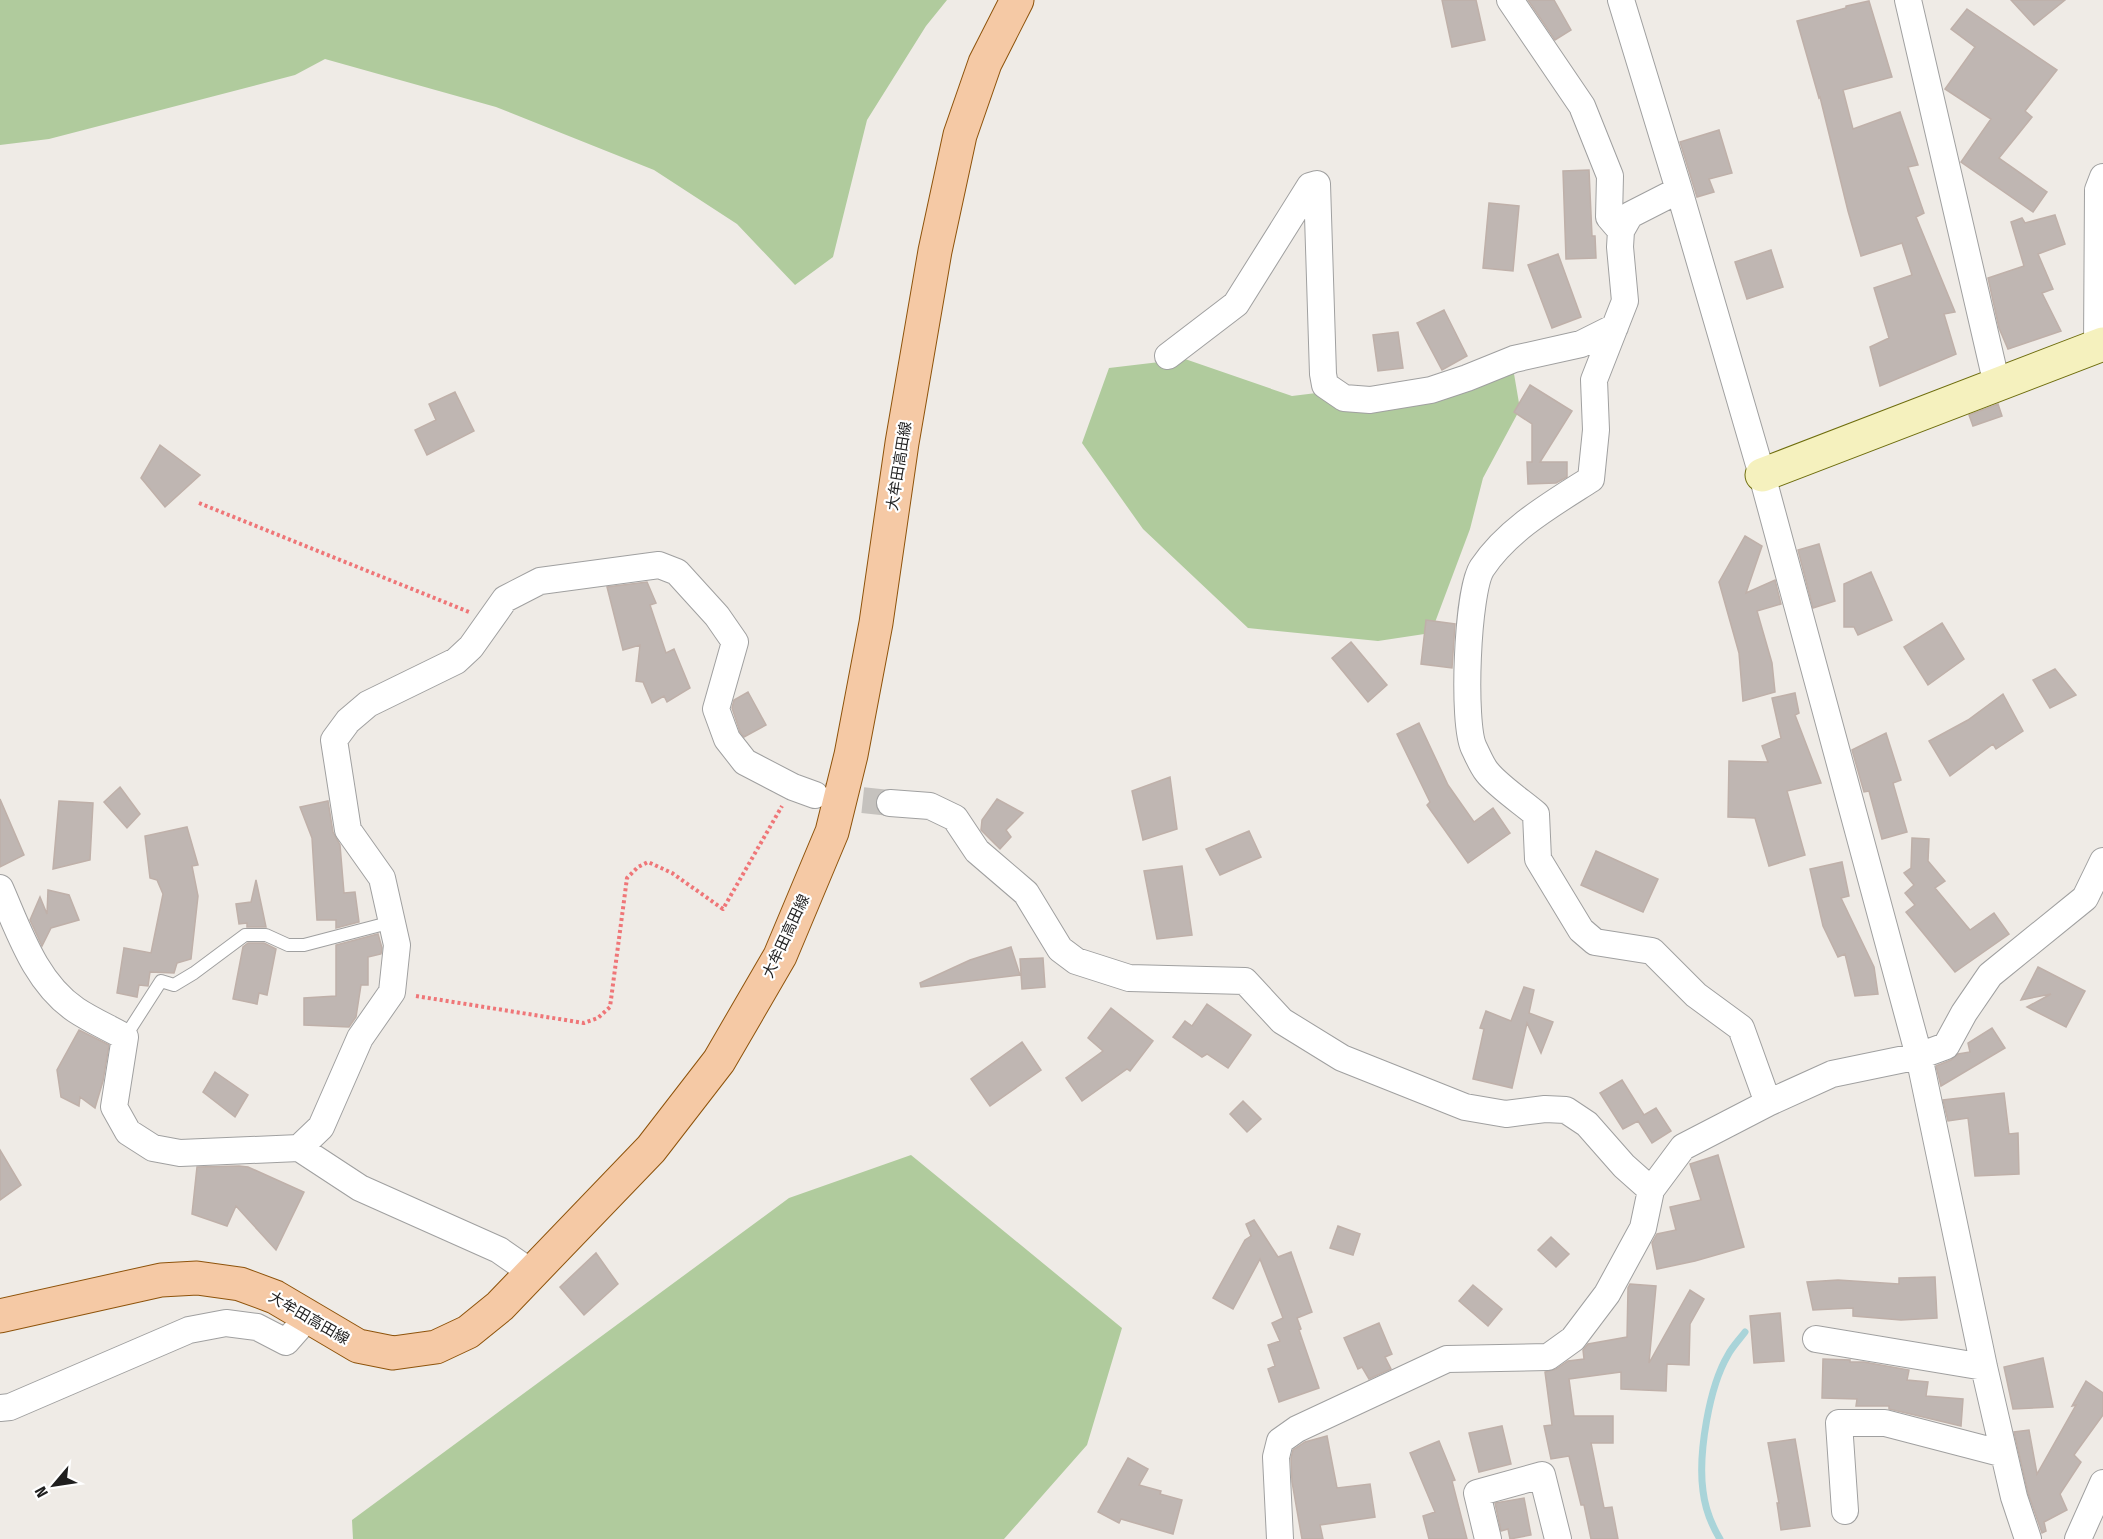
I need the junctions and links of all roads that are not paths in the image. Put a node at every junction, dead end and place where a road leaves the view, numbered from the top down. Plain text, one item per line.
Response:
1 (1017, 0) edge
2 (1510, 0) edge
3 (1621, 0) edge
4 (1908, 0) edge
5 (2103, 177) edge
6 (1679, 190) junction
7 (1621, 231) junction
8 (1615, 327) junction
9 (2100, 346) edge
10 (1168, 356) dead end
11 (1998, 385) junction
12 (1762, 475) junction
13 (804, 791) tunnel mouth
14 (890, 804) tunnel mouth
15 (2103, 861) edge
16 (0, 888) edge
17 (392, 922) junction
18 (125, 1037) junction
19 (1918, 1056) junction
20 (1768, 1103) junction
21 (299, 1148) junction
22 (1651, 1190) junction
23 (532, 1273) junction
24 (0, 1316) edge
25 (308, 1317) junction
26 (1816, 1339) dead end
27 (1984, 1368) junction
28 (0, 1408) edge
29 (2004, 1454) junction
30 (2103, 1483) edge
31 (1845, 1511) dead end
32 (1280, 1539) edge
33 (1488, 1539) edge
34 (1558, 1539) edge
35 (2028, 1539) edge
36 (2078, 1539) edge

1 - 23 main road, 大牟田高田線
2 - 7 street
3 - 6 street
4 - 11 street
5 - 9 street
6 - 7 street
6 - 12 street
7 - 8 street
8 - 10 street
8 - 20 street
9 - 11 street
11 - 12 street
12 - 19 street
13 - 17 street
14 - 22 street
15 - 19 street
16 - 18 street
17 - 18 lane
17 - 21 street
18 - 21 street
19 - 20 street
19 - 27 street
20 - 22 street
21 - 23 street
22 - 32 street
23 - 25 main road, 大牟田高田線
24 - 25 main road, 大牟田高田線
25 - 28 street
26 - 27 street
27 - 29 street
29 - 31 street
29 - 35 street
30 - 36 street
33 - 34 street

